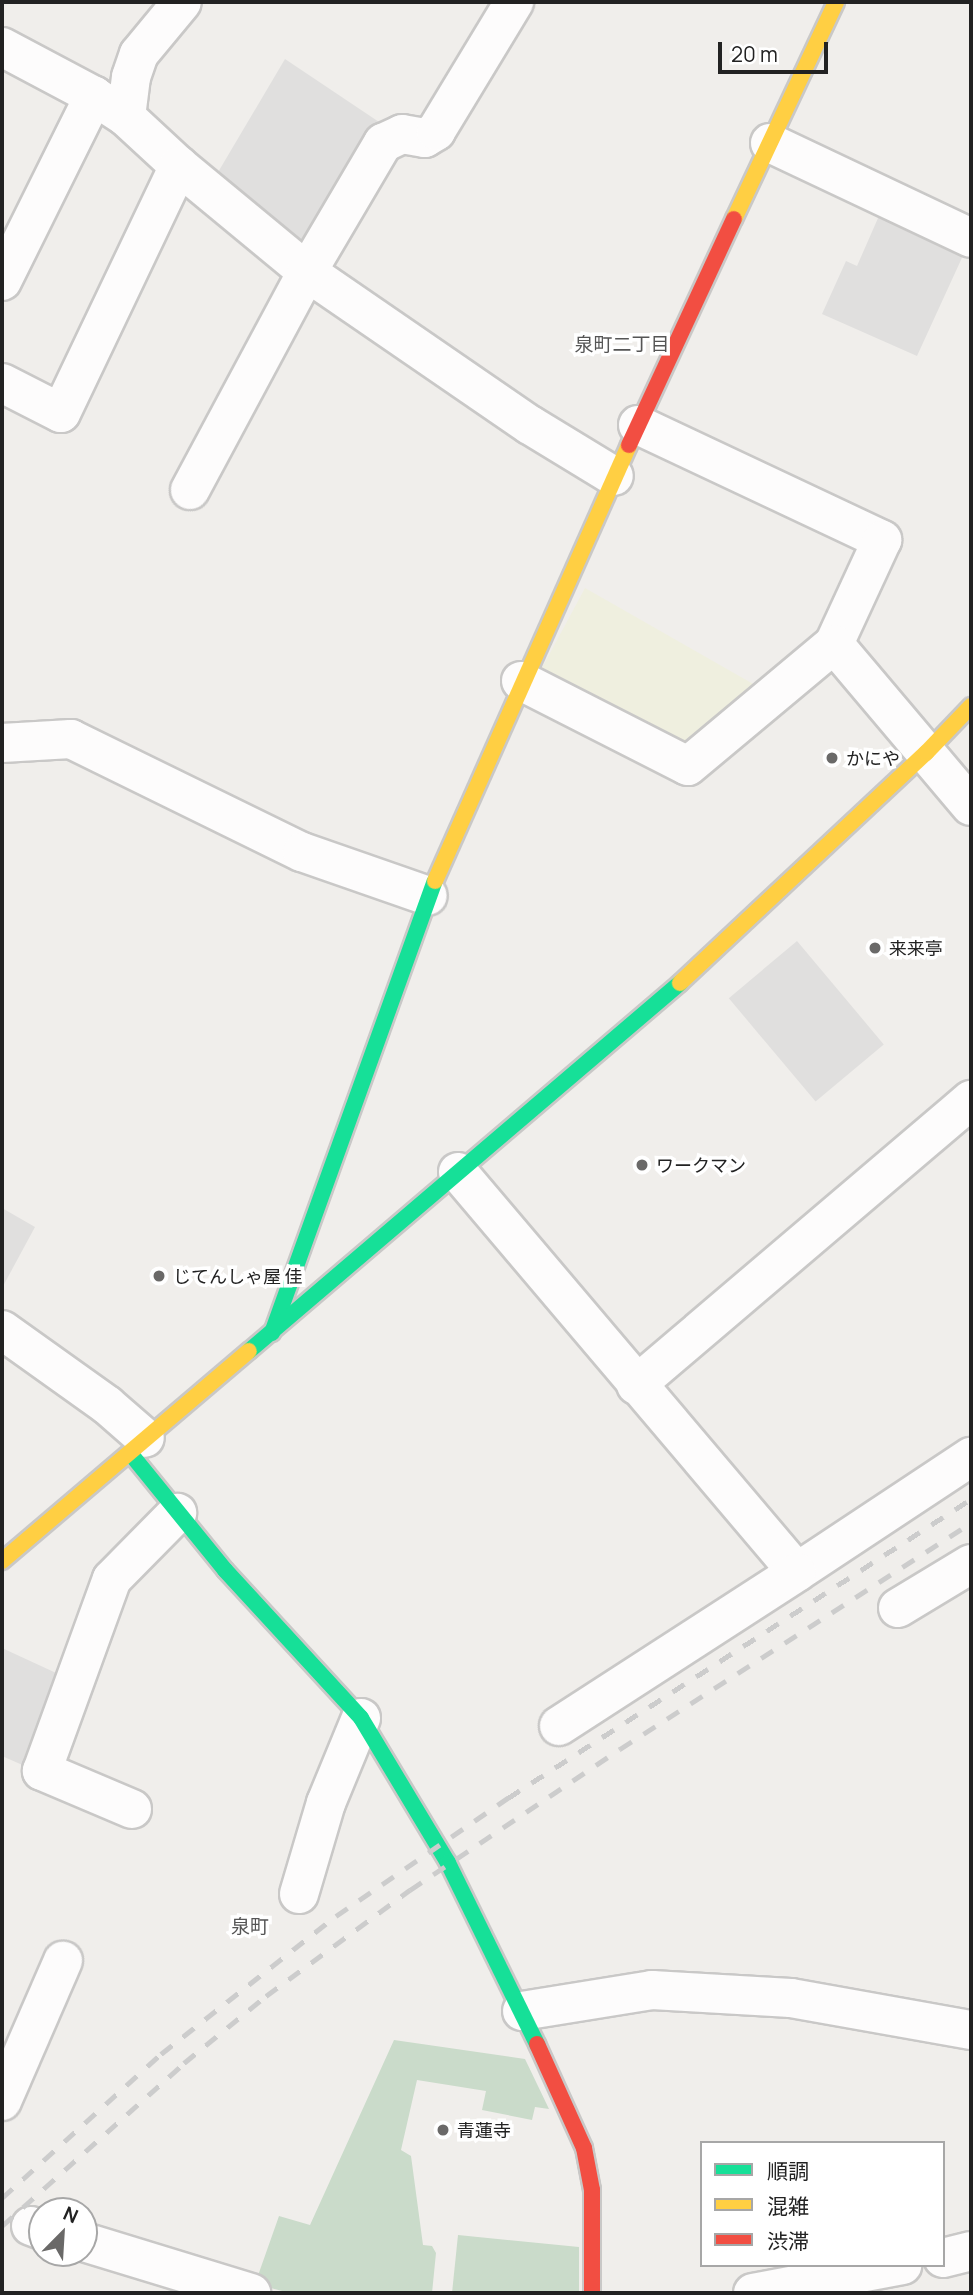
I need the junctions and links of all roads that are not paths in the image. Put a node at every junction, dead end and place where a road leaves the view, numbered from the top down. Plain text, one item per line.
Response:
1 (182, 2) edge
2 (514, 2) edge
3 (836, 2) edge
4 (2, 47) edge
5 (94, 96) junction
6 (126, 117) junction
7 (770, 143) junction
8 (179, 166) junction
9 (971, 238) edge
10 (307, 272) junction
11 (2, 281) edge
12 (2, 383) edge
13 (638, 425) junction
14 (614, 476) junction
15 (190, 490) dead end
16 (834, 644) junction
17 (521, 681) junction
18 (971, 706) edge
19 (2, 743) edge
20 (926, 753) junction
21 (971, 806) edge
22 (428, 896) junction
23 (971, 1100) edge
24 (458, 1172) junction
25 (2, 1330) edge
26 (272, 1333) junction
27 (636, 1385) junction
28 (138, 1446) junction
29 (971, 1457) edge
30 (177, 1513) junction
31 (2, 1561) edge
32 (971, 1564) edge
33 (797, 1572) junction
34 (898, 1608) dead end
35 (361, 1718) junction
36 (559, 1726) dead end
37 (132, 1810) dead end
38 (299, 1894) dead end
39 (63, 1961) dead end
40 (522, 2011) junction
41 (971, 2030) edge
42 (2, 2101) edge
43 (98, 2246) edge
44 (971, 2251) edge
45 (945, 2258) edge
46 (891, 2267) edge
47 (251, 2293) edge
48 (592, 2293) edge
49 (753, 2293) edge

1 - 6 street
2 - 10 street
3 - 7 street
4 - 5 street
5 - 6 street
5 - 11 street
6 - 8 street
7 - 9 street
7 - 13 street
8 - 10 street
8 - 12 street
10 - 14 street
10 - 15 street
13 - 14 street
13 - 16 street
14 - 17 street
16 - 17 street
16 - 20 street
17 - 22 street
18 - 20 street
19 - 22 street
20 - 21 street
20 - 24 street
22 - 26 street
23 - 27 street
24 - 26 street
24 - 27 street
25 - 28 street
26 - 28 street
27 - 33 street
28 - 30 street
28 - 31 street
29 - 33 street
30 - 35 street
30 - 37 street
32 - 34 street
33 - 36 street
35 - 38 street
35 - 40 street
39 - 42 street
40 - 41 street
40 - 48 street
43 - 47 street
44 - 45 street
46 - 49 street

